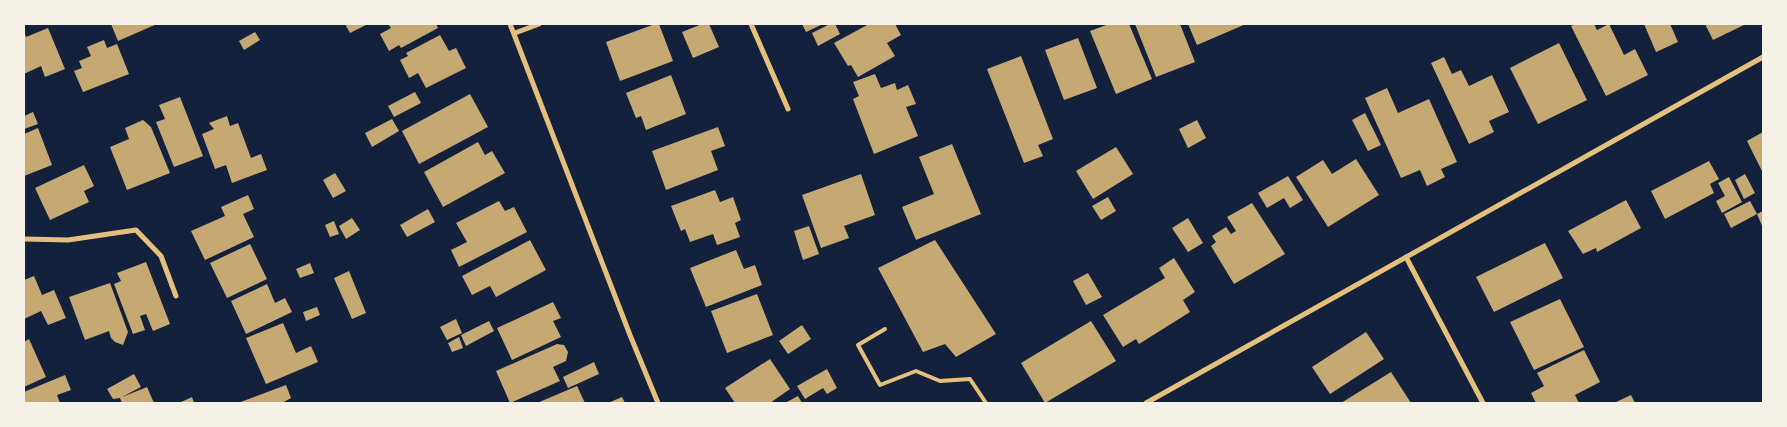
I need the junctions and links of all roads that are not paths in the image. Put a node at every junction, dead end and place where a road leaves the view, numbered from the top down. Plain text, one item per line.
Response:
1 (510, 24) edge
2 (539, 24) edge
3 (751, 24) edge
4 (515, 33) junction
5 (1763, 57) edge
6 (788, 109) dead end
7 (24, 239) edge
8 (1406, 257) junction
9 (176, 296) dead end
10 (885, 330) dead end
11 (658, 403) edge
12 (986, 403) edge
13 (1146, 403) edge
14 (1483, 403) edge

1 - 4 street
2 - 4 street
3 - 6 street
4 - 11 street
5 - 8 street
7 - 9 street
8 - 13 street
8 - 14 street
10 - 12 lane

